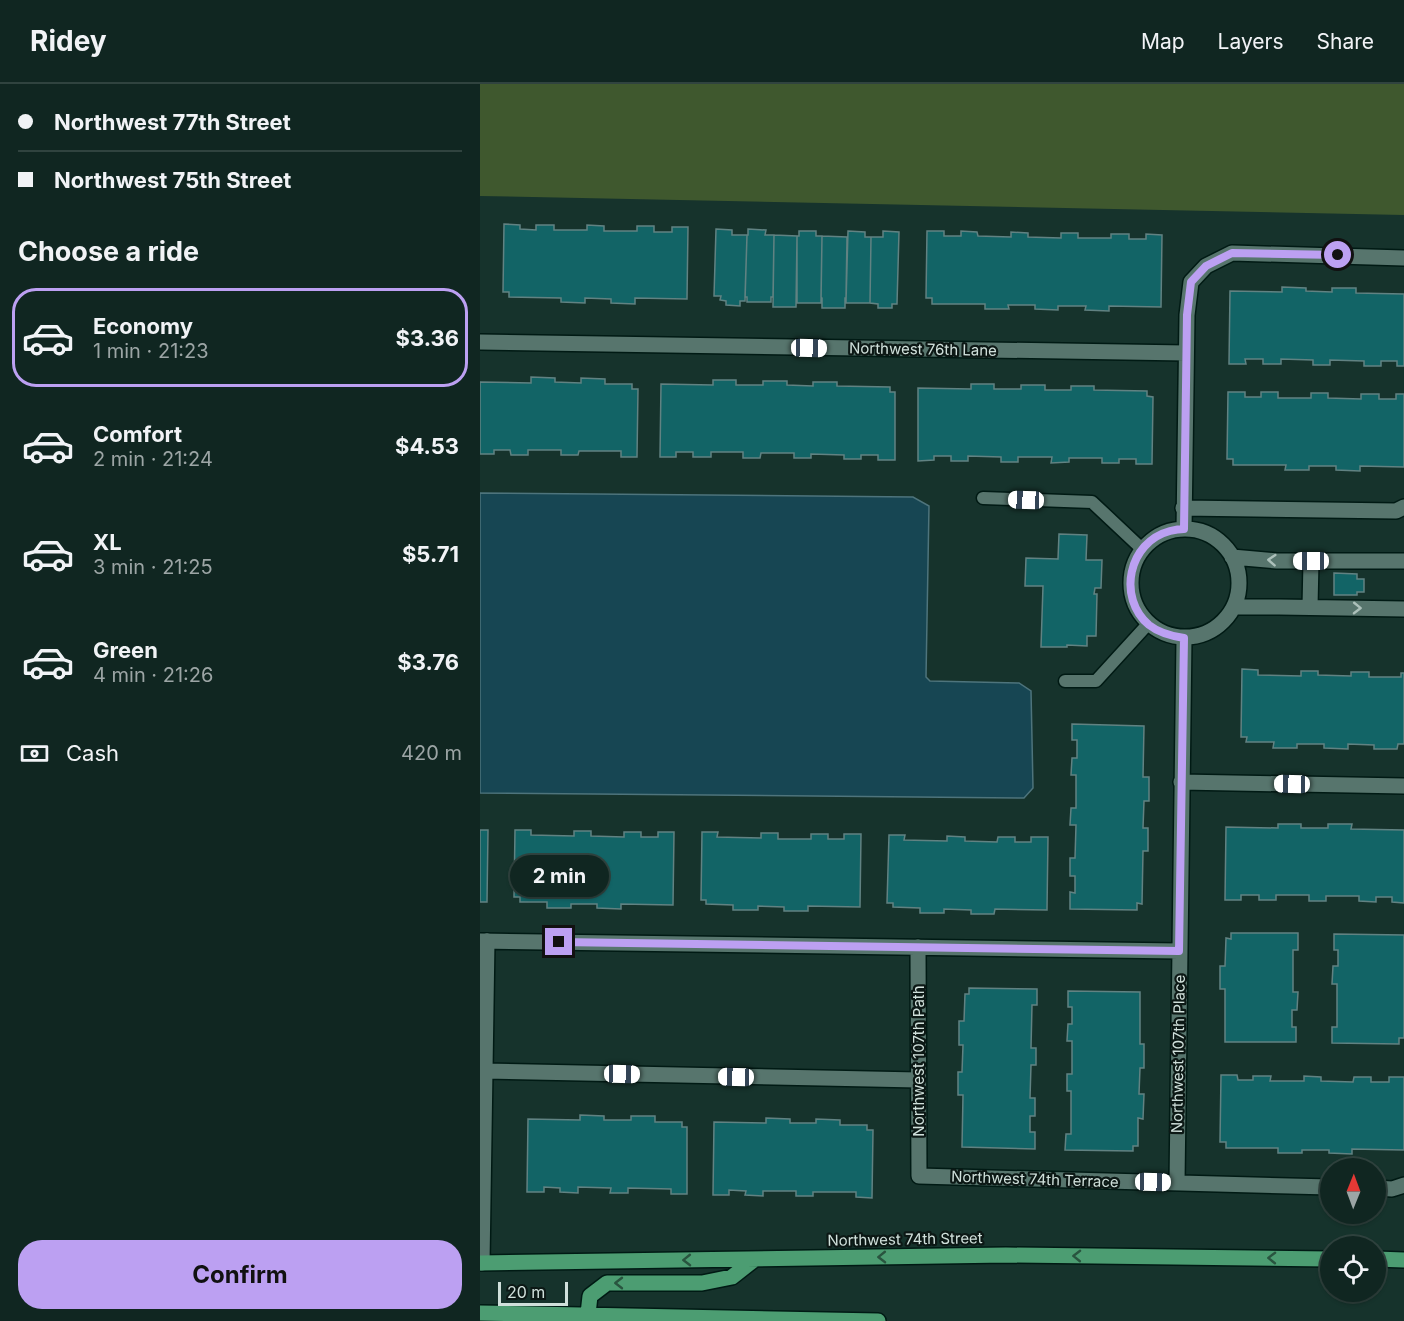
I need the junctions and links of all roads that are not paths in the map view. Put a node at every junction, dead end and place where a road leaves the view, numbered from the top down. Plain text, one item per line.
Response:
1 (1404, 258) edge
2 (480, 342) edge
3 (1186, 353) junction
4 (983, 498) dead end
5 (1404, 507) edge
6 (1183, 508) junction
7 (1184, 529) junction
8 (1142, 549) junction
9 (1232, 557) junction
10 (1311, 561) junction
11 (1404, 561) edge
12 (1310, 607) junction
13 (1234, 608) junction
14 (1404, 609) edge
15 (1148, 624) junction
16 (1184, 638) junction
17 (1065, 681) dead end
18 (1181, 782) junction
19 (1404, 786) edge
20 (484, 941) edge
21 (918, 947) junction
22 (1179, 951) junction
23 (485, 1071) junction
24 (918, 1080) junction
25 (919, 1176) joint
26 (1177, 1183) junction
27 (1404, 1185) edge
28 (1320, 1187) edge
29 (1386, 1189) edge
30 (481, 1196) edge
31 (755, 1259) junction
32 (1320, 1259) edge
33 (1386, 1259) edge
34 (1404, 1260) edge
35 (481, 1263) edge
36 (480, 1313) edge
37 (588, 1314) junction
38 (878, 1321) edge

1 - 3 street
2 - 3 street, Northwest 76th Lane
3 - 6 street
4 - 8 lane
5 - 6 street
6 - 7 street
7 - 8 street
7 - 9 street
8 - 15 street
10 -> 9 street
9 - 13 street
10 - 11 street
10 - 12 street
12 - 13 street
12 -> 14 street
13 - 16 street
15 - 16 street
15 - 17 lane
16 - 18 street, Northwest 107th Place
18 - 19 street
18 - 22 street, Northwest 107th Place
20 - 21 street
20 - 23 street
21 - 22 street
21 - 24 street, Northwest 107th Path
22 - 26 street, Northwest 107th Place
23 - 24 street
23 - 30 street
24 - 25 street, Northwest 107th Path
25 - 26 street, Northwest 74th Terrace
26 - 28 street, Northwest 74th Terrace
27 - 29 street
30 - 35 street
32 -> 31 main road, Northwest 74th Street
31 -> 35 main road, Northwest 74th Street
31 -> 37 main road
33 - 34 main road
36 - 37 main road
37 - 38 main road

